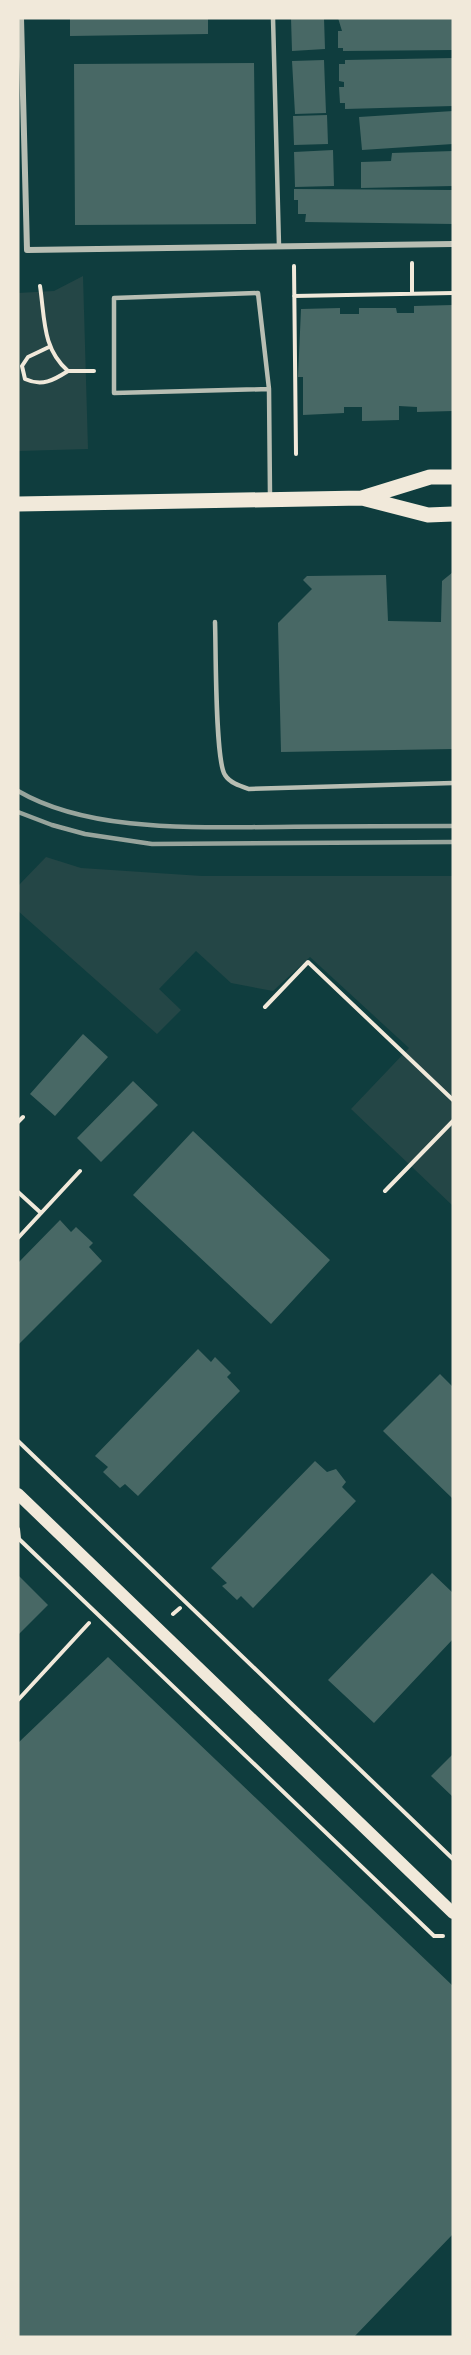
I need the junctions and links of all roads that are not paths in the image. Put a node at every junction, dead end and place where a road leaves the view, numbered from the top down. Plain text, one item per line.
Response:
1 (21, 18) edge
2 (273, 18) edge
3 (453, 244) edge
4 (279, 246) junction
5 (268, 389) junction
6 (453, 477) edge
7 (362, 498) junction
8 (271, 500) junction
9 (18, 504) edge
10 (453, 514) edge
11 (215, 622) dead end
12 (453, 783) edge
13 (18, 1494) edge
14 (453, 1913) edge

1 - 4 street
2 - 4 lane
3 - 4 street
5 - 5 lane
5 - 8 lane
6 - 7 main road
7 - 8 main road
7 - 10 main road
8 - 9 main road
11 - 12 lane
13 - 14 main road

